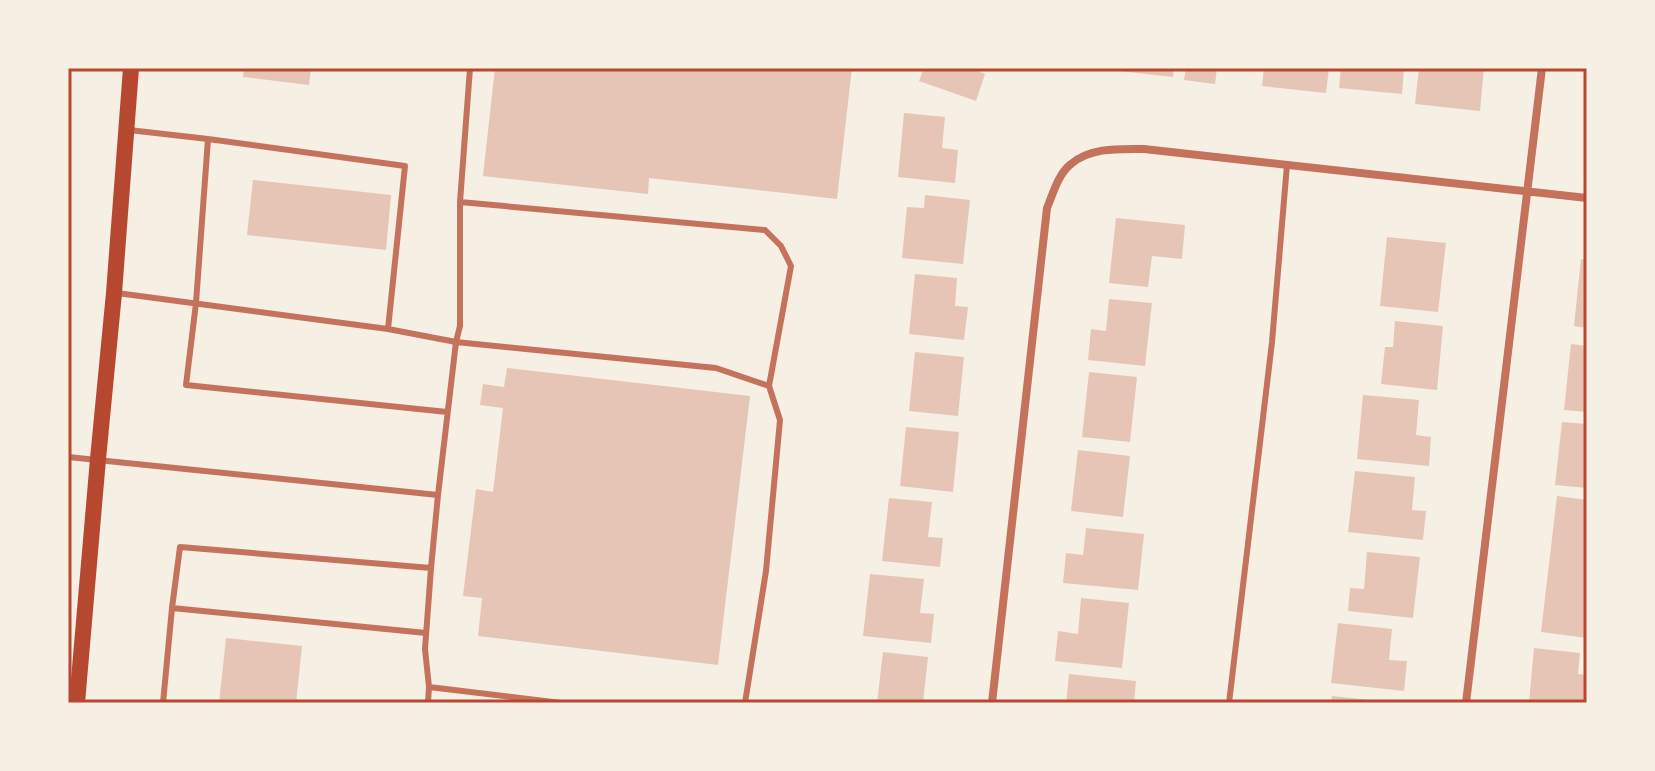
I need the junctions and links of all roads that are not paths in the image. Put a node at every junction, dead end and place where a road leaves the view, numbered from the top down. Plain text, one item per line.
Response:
1 (131, 68) edge
2 (470, 68) edge
3 (1542, 68) edge
4 (125, 129) junction
5 (208, 139) junction
6 (1287, 165) junction
7 (1526, 190) junction
8 (1587, 198) edge
9 (460, 202) junction
10 (114, 293) junction
11 (196, 303) junction
12 (388, 329) junction
13 (456, 342) junction
14 (769, 386) junction
15 (447, 412) junction
16 (68, 457) edge
17 (98, 459) junction
18 (438, 495) junction
19 (431, 568) junction
20 (172, 608) junction
21 (426, 633) junction
22 (429, 687) junction
23 (77, 703) edge
24 (163, 703) edge
25 (428, 703) edge
26 (561, 703) edge
27 (745, 703) edge
28 (992, 703) edge
29 (1229, 703) edge
30 (1466, 703) edge

1 - 4 main road
2 - 9 lane
3 - 7 street
4 - 5 lane
4 - 10 main road
5 - 11 lane
5 - 12 lane
6 - 7 street
6 - 28 street
6 - 29 lane
7 - 8 street
7 - 30 street
9 - 13 lane
9 - 14 lane
10 - 11 lane
10 - 17 main road
11 - 12 lane
11 - 15 lane
12 - 13 lane
13 - 14 lane
13 - 15 lane
14 - 27 lane
15 - 18 lane
16 - 17 lane
17 - 18 lane
17 - 23 main road
18 - 19 lane
19 - 20 lane
19 - 21 lane
20 - 21 lane
20 - 24 lane
21 - 22 lane
22 - 25 lane
22 - 26 lane

